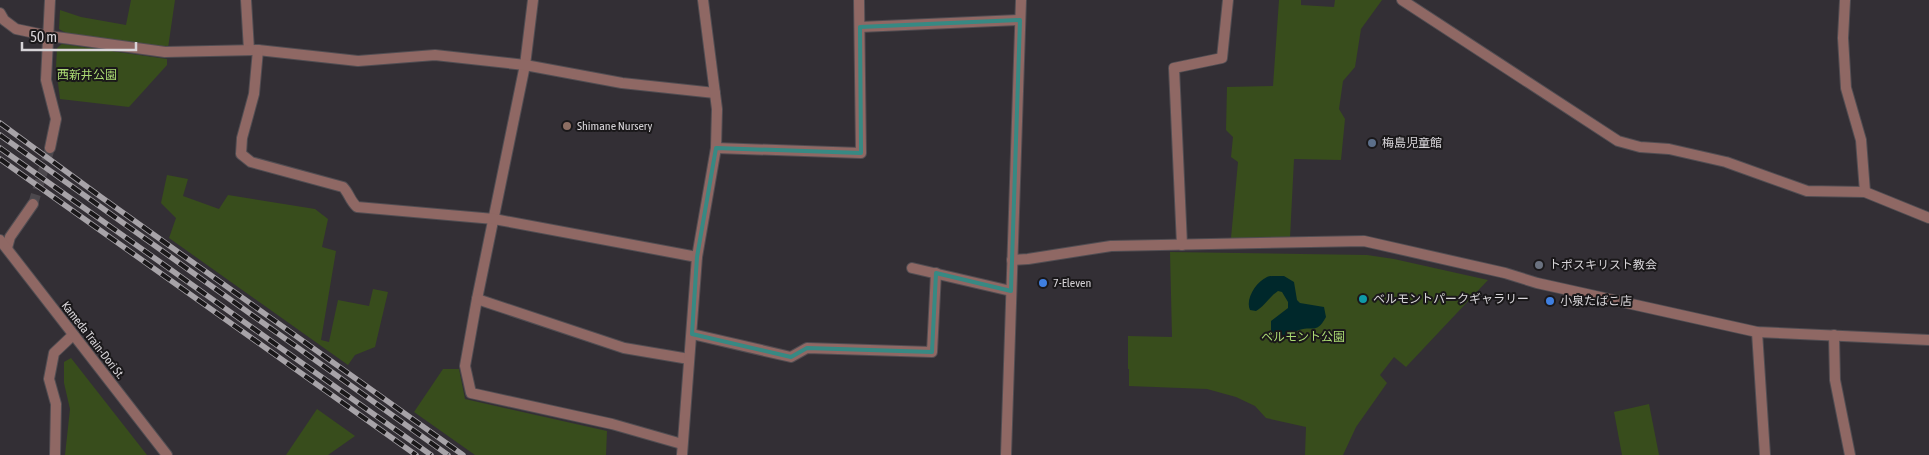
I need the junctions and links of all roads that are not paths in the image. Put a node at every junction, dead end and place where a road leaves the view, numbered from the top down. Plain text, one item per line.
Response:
1 (50, 0) edge
2 (246, 0) edge
3 (533, 0) edge
4 (703, 0) edge
5 (859, 0) edge
6 (1021, 0) edge
7 (1228, 0) edge
8 (1402, 0) edge
9 (1845, 0) edge
10 (0, 13) edge
11 (1020, 20) junction
12 (860, 27) junction
13 (49, 36) junction
14 (254, 50) junction
15 (525, 64) junction
16 (715, 93) junction
17 (50, 148) tunnel mouth
18 (716, 148) junction
19 (1865, 192) junction
20 (33, 204) tunnel mouth
21 (1929, 218) edge
22 (494, 219) junction
23 (3, 244) edge
24 (1182, 245) junction
25 (697, 257) junction
26 (1012, 260) junction
27 (912, 268) dead end
28 (936, 273) junction
29 (1012, 291) junction
30 (477, 299) junction
31 (1756, 332) junction
32 (692, 334) junction
33 (1834, 335) junction
34 (73, 336) junction
35 (1929, 340) edge
36 (689, 358) junction
37 (682, 444) junction
38 (55, 455) edge
39 (167, 455) edge
40 (682, 455) edge
41 (1006, 455) edge
42 (1765, 455) edge
43 (1850, 455) edge

1 - 13 street
2 - 14 street
3 - 15 street
4 - 16 street
5 - 12 street
6 - 11 street
7 - 24 street
8 - 19 street
9 - 19 street
10 - 13 street
11 - 12 street
11 - 26 street
12 - 18 street
13 - 14 street
13 - 17 street
14 - 15 street
14 - 22 street
15 - 16 street
15 - 22 street
16 - 18 street
18 - 25 street
19 - 21 street
20 - 23 street
22 - 25 street
22 - 30 street
23 - 34 street, Kameda Train-Dori St.
24 - 26 street
24 - 31 street
25 - 32 street
26 - 29 street
27 - 28 street
28 - 29 street
28 - 32 street
29 - 41 street
30 - 36 street
30 - 37 street
31 - 33 street
31 - 42 street
32 - 36 street
33 - 35 street
33 - 43 street
34 - 38 street
34 - 39 street, Kameda Train-Dori St.
36 - 37 street
37 - 40 street

